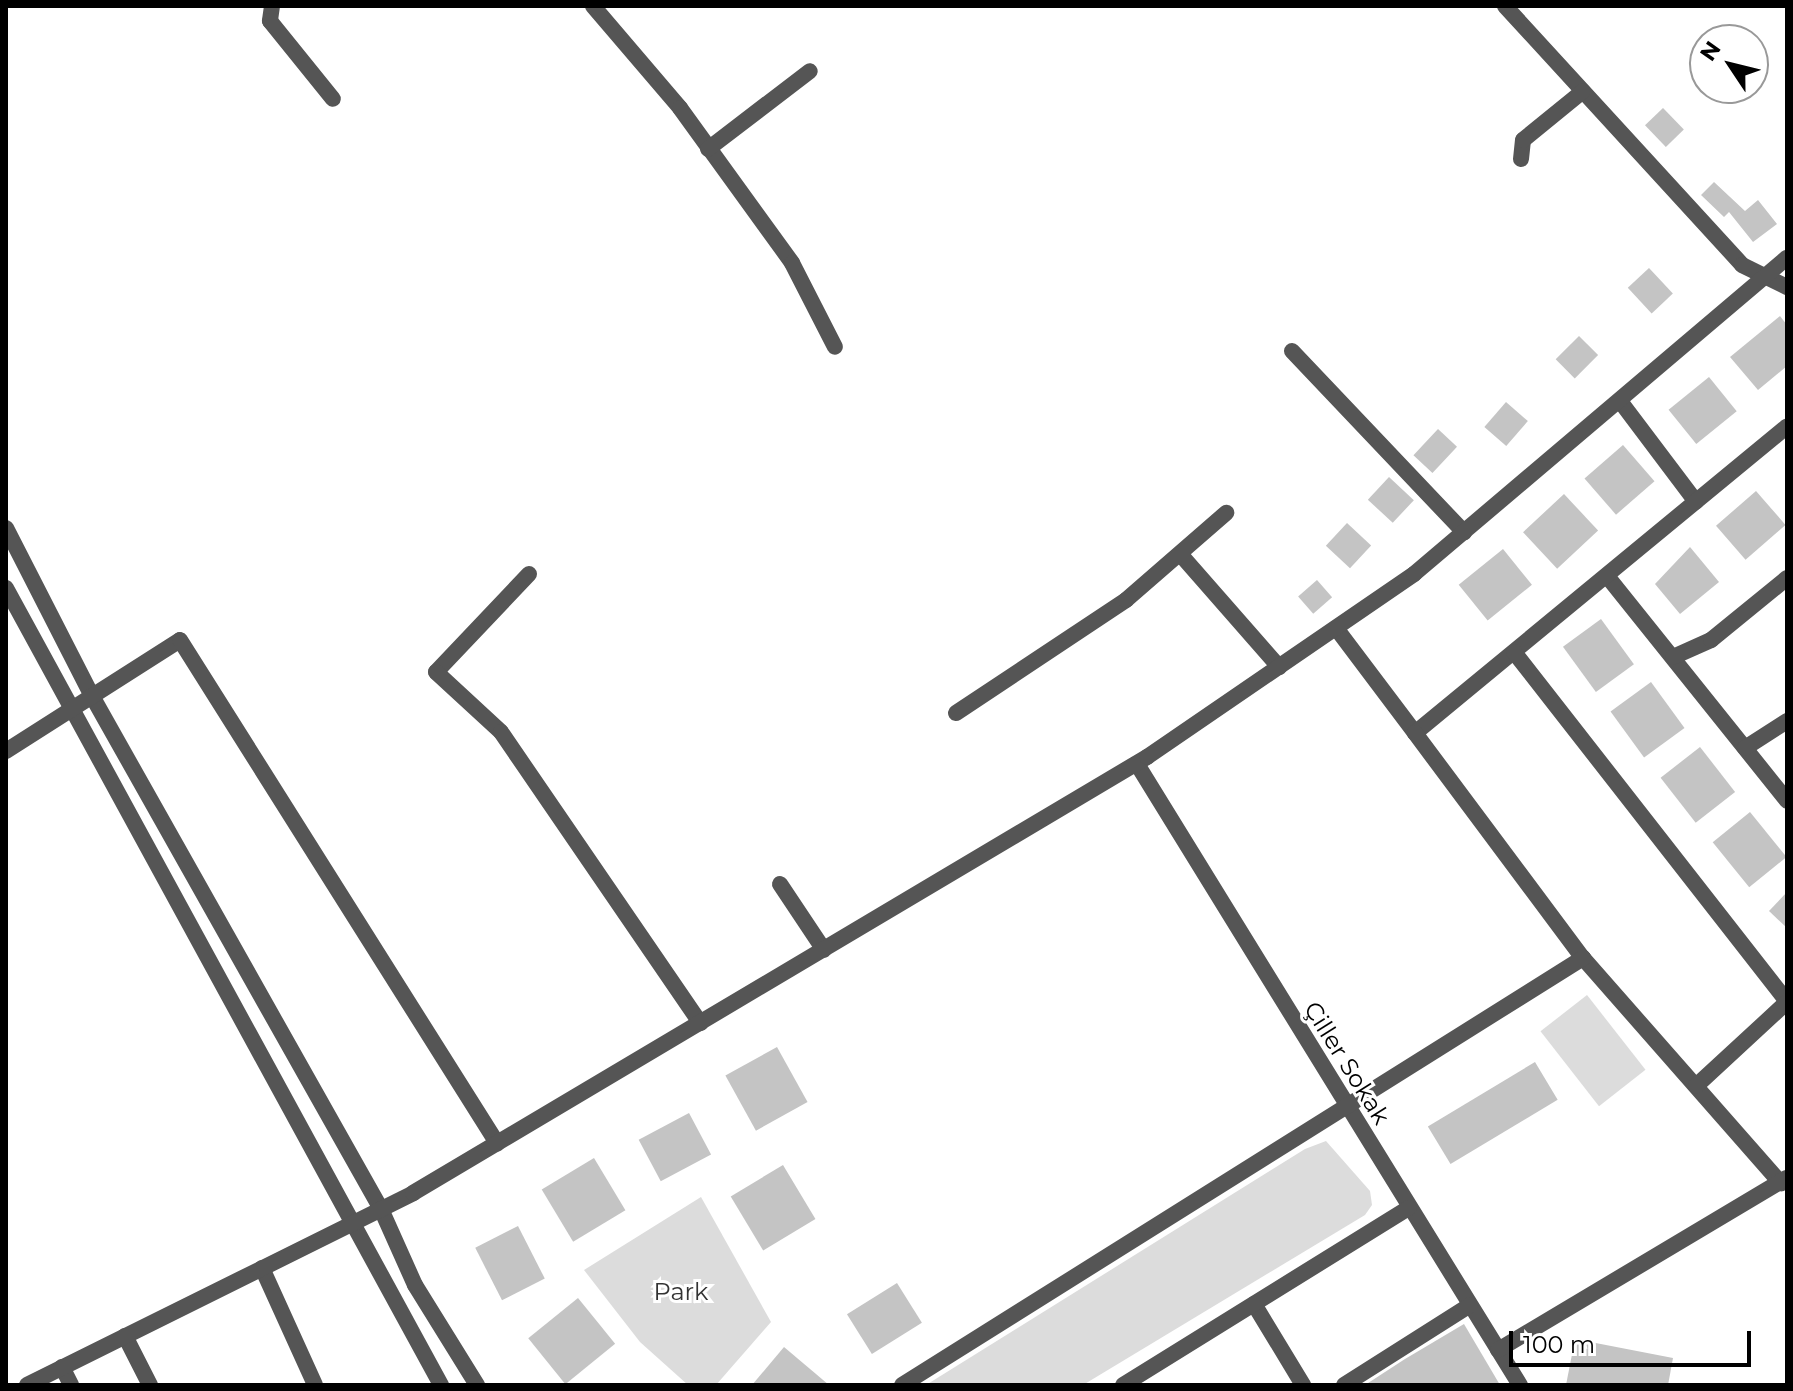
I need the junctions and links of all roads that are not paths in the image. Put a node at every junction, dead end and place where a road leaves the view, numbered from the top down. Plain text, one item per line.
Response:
1 (272, 6) edge
2 (593, 6) edge
3 (1505, 6) edge
4 (810, 71) dead end
5 (1583, 91) junction
6 (333, 99) dead end
7 (708, 149) junction
8 (1521, 159) dead end
9 (1787, 258) edge
10 (1767, 277) junction
11 (1787, 287) edge
12 (835, 347) dead end
13 (1292, 351) dead end
14 (1620, 401) junction
15 (1787, 426) edge
16 (1696, 502) junction
17 (1226, 513) dead end
18 (6, 528) edge
19 (1464, 532) junction
20 (1181, 555) junction
21 (529, 574) dead end
22 (1607, 576) junction
23 (1787, 578) edge
24 (6, 588) edge
25 (1336, 628) junction
26 (1514, 652) junction
27 (1673, 657) junction
28 (1279, 667) junction
29 (92, 696) junction
30 (72, 709) junction
31 (956, 713) dead end
32 (1787, 721) edge
33 (1415, 733) junction
34 (1745, 748) junction
35 (6, 751) edge
36 (1137, 764) junction
37 (1787, 801) edge
38 (780, 884) dead end
39 (824, 950) junction
40 (1583, 958) junction
41 (1787, 1002) edge
42 (700, 1023) junction
43 (1696, 1086) junction
44 (1346, 1107) junction
45 (497, 1143) junction
46 (1784, 1180) edge
47 (1409, 1208) junction
48 (381, 1209) junction
49 (354, 1223) junction
50 (262, 1268) junction
51 (1254, 1304) junction
52 (1470, 1305) junction
53 (125, 1336) junction
54 (1498, 1350) junction
55 (62, 1367) junction
56 (27, 1385) edge
57 (71, 1385) edge
58 (150, 1385) edge
59 (315, 1385) edge
60 (441, 1385) edge
61 (477, 1385) edge
62 (902, 1385) edge
63 (1123, 1385) edge
64 (1303, 1385) edge
65 (1344, 1385) edge
66 (1520, 1385) edge

1 - 6 street
2 - 7 street
3 - 5 street
4 - 7 street
5 - 8 street
5 - 10 street
7 - 12 street
9 - 10 street
10 - 11 street
10 - 14 street
13 - 19 street
14 - 16 street
14 - 19 street
15 - 16 street
16 - 22 street
17 - 20 street
18 - 29 street
19 - 25 street
20 - 28 street
20 - 31 street
21 - 42 street
22 - 26 street
22 - 27 street
23 - 27 street
24 - 30 street
25 - 28 street
25 - 33 street
26 - 33 street
26 - 41 street
27 - 34 street
28 - 36 street
29 - 30 street
29 - 45 street
29 - 48 street
30 - 35 street
30 - 49 street
32 - 34 street
33 - 40 street
34 - 37 street
36 - 39 street
36 - 44 street, Çiller Sokak
38 - 39 street
39 - 42 street
40 - 43 street
40 - 44 street
41 - 43 street
42 - 45 street
43 - 46 street
44 - 47 street, Çiller Sokak
44 - 62 street
45 - 48 street
46 - 54 street
47 - 51 street
47 - 52 street, Çiller Sokak
48 - 49 street
48 - 61 street
49 - 50 street
49 - 60 street
50 - 53 street
50 - 59 street
51 - 63 street
51 - 64 street
52 - 54 street, Çiller Sokak
52 - 65 street
53 - 55 street
53 - 58 street
54 - 66 street, Çiller Sokak
55 - 56 street
55 - 57 street

